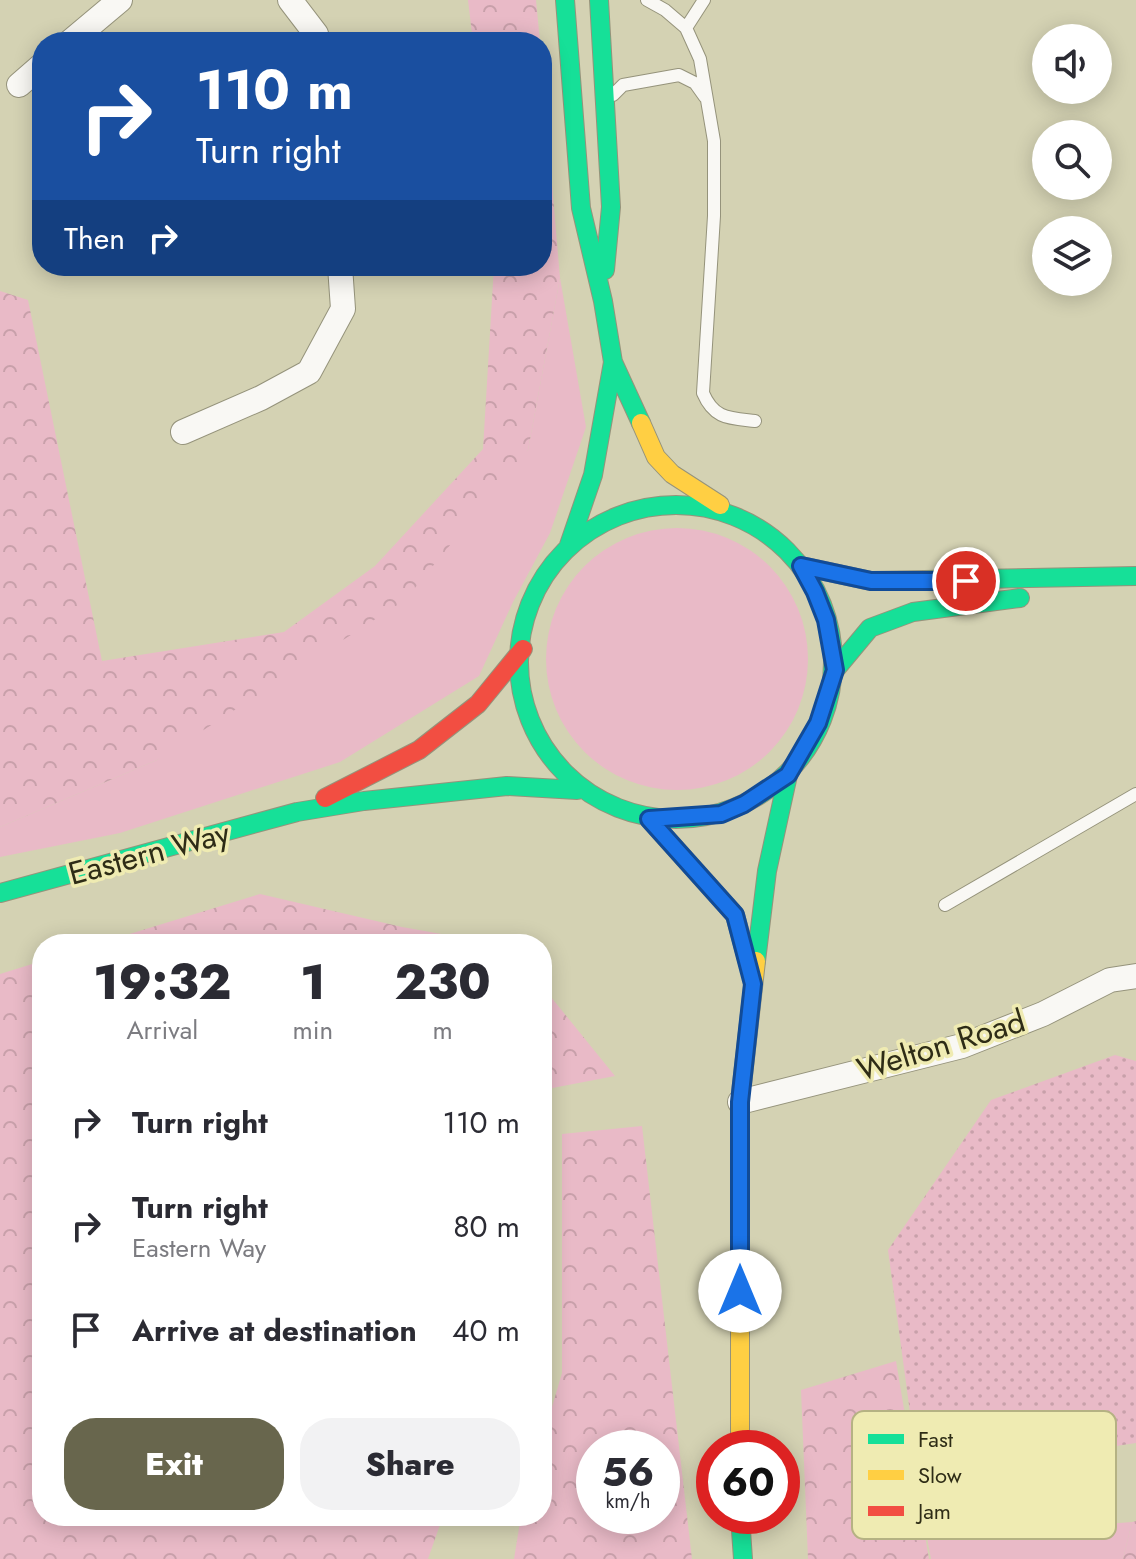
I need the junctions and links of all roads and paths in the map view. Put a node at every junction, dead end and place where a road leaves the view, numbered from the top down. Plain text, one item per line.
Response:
1 (120, 0) edge
2 (290, 0) edge
3 (565, 0) edge
4 (599, 0) edge
5 (647, 0) edge
6 (704, 0) edge
7 (686, 28) junction
8 (82, 32) edge
9 (314, 32) edge
10 (32, 74) edge
11 (19, 85) dead end
12 (707, 99) junction
13 (606, 102) junction
14 (341, 276) edge
15 (603, 301) junction
16 (613, 362) junction
17 (755, 421) dead end
18 (183, 432) dead end
19 (725, 508) junction
20 (569, 545) junction
21 (801, 566) junction
22 (1136, 576) edge
23 (523, 649) junction
24 (835, 670) junction
25 (788, 775) junction
26 (577, 790) junction
27 (1136, 794) edge
28 (297, 812) junction
29 (649, 819) junction
30 (0, 893) edge
31 (945, 905) dead end
32 (1136, 976) edge
33 (753, 984) junction
34 (740, 1102) junction
35 (740, 1430) edge
36 (741, 1534) edge
37 (743, 1559) edge

1 - 8 street
2 - 9 street
3 - 15 main road
4 - 13 main road
5 - 7 lane
6 - 7 lane
7 - 12 lane
10 - 11 street
12 - 13 lane
12 - 17 lane
13 - 15 main road
14 - 18 street
15 - 16 main road
16 - 19 main road
16 - 20 main road
19 - 20 main road
19 - 21 main road
20 - 23 main road
21 - 22 main road
21 - 24 main road
22 - 24 main road
23 - 26 main road
23 - 28 main road, Eastern Way
24 - 25 main road
25 - 29 main road
25 - 33 main road
26 - 28 main road, Eastern Way
26 - 29 main road
27 - 31 lane
28 - 30 main road, Eastern Way
29 - 33 main road
32 - 34 street, Welton Road
33 - 34 main road
34 - 35 main road
36 - 37 main road

